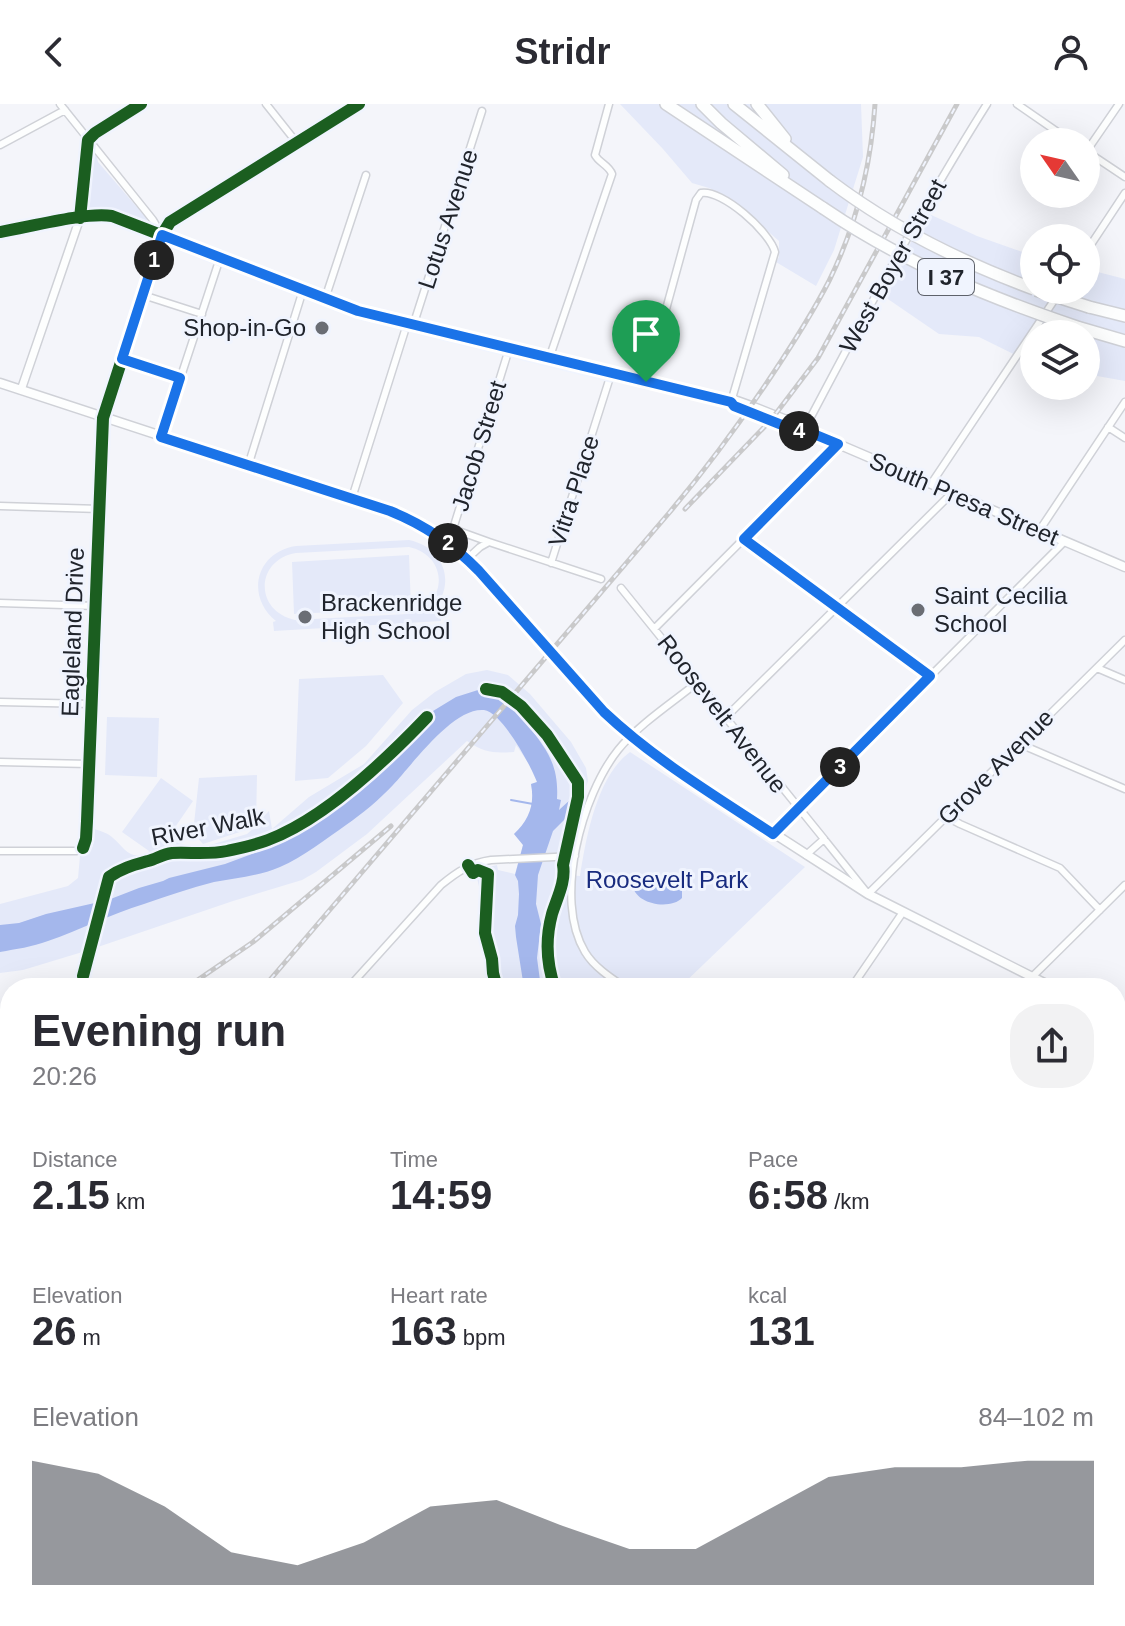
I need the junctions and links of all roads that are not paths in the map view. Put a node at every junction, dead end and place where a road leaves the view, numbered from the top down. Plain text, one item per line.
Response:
1 (141, 104) edge
2 (266, 104) edge
3 (359, 104) edge
4 (609, 104) edge
5 (666, 104) edge
6 (702, 104) edge
7 (734, 104) edge
8 (757, 104) edge
9 (987, 104) edge
10 (1017, 104) edge
11 (1119, 104) edge
12 (62, 107) edge
13 (482, 111) dead end
14 (1052, 128) edge
15 (1100, 131) edge
16 (88, 140) junction
17 (297, 143) junction
18 (0, 145) edge
19 (798, 155) junction
20 (1100, 160) edge
21 (366, 175) dead end
22 (1125, 177) edge
23 (1125, 193) edge
24 (823, 208) junction
25 (80, 218) junction
26 (1100, 231) edge
27 (0, 232) edge
28 (162, 235) junction
29 (220, 258) junction
30 (1020, 284) edge
31 (303, 290) junction
32 (143, 295) junction
33 (325, 299) junction
34 (1052, 304) edge
35 (1079, 304) edge
36 (202, 314) junction
37 (1125, 316) edge
38 (410, 325) junction
39 (1125, 341) edge
40 (509, 349) junction
41 (122, 359) junction
42 (549, 359) junction
43 (611, 374) junction
44 (180, 378) junction
45 (646, 382) junction
46 (0, 383) edge
47 (21, 390) junction
48 (731, 402) junction
49 (1125, 402) edge
50 (103, 418) junction
51 (1108, 427) junction
52 (804, 430) junction
53 (161, 437) junction
54 (1125, 438) edge
55 (838, 444) junction
56 (248, 466) junction
57 (931, 484) junction
58 (952, 493) junction
59 (352, 498) junction
60 (0, 506) edge
61 (100, 509) junction
62 (453, 529) junction
63 (1039, 531) junction
64 (744, 539) junction
65 (1065, 541) junction
66 (446, 542) junction
67 (489, 542) junction
68 (467, 559) junction
69 (551, 563) junction
70 (1125, 567) edge
71 (601, 579) dead end
72 (621, 588) dead end
73 (0, 603) edge
74 (96, 606) junction
75 (836, 608) junction
76 (655, 628) junction
77 (1125, 640) edge
78 (1097, 668) junction
79 (930, 676) junction
80 (1125, 680) edge
81 (698, 682) junction
82 (0, 702) edge
83 (92, 704) junction
84 (725, 718) junction
85 (632, 737) junction
86 (1020, 744) junction
87 (0, 762) edge
88 (89, 764) junction
89 (1125, 789) edge
90 (798, 808) junction
91 (947, 817) junction
92 (773, 834) junction
93 (824, 839) junction
94 (83, 848) joint
95 (0, 851) edge
96 (806, 855) junction
97 (575, 856) junction
98 (1125, 885) edge
99 (868, 894) junction
100 (1100, 910) junction
101 (903, 912) junction
102 (357, 978) edge
103 (614, 978) edge
104 (858, 978) edge
105 (1029, 978) edge
106 (1040, 978) edge

1 - 16 street
2 - 17 street
3 - 17 street
4 - 42 street
5 - 24 highway
6 - 24 highway, I 37
7 - 19 highway, I 37
8 - 19 highway
9 - 52 street, West Boyer Street
10 - 14 street
11 - 15 street
12 - 16 street
12 - 18 street
13 - 38 street, Lotus Avenue
16 - 25 street
16 - 28 street
17 - 28 street
19 - 30 highway, I 37, bridge
20 - 22 street
21 - 33 street
23 - 26 street
24 - 39 highway, I 37, bridge
25 - 27 main road, South Presa Street
25 - 28 main road, South Presa Street
25 - 47 street
28 - 29 main road, South Presa Street
28 - 32 street, Eagleland Drive
29 - 31 main road, South Presa Street
29 - 36 street
31 - 33 main road, South Presa Street
31 - 56 street
32 - 36 street
32 - 41 street, Eagleland Drive
33 - 38 main road, South Presa Street
34 - 57 street
35 - 37 highway, I 37, bridge
36 - 44 street
38 - 40 main road, South Presa Street
38 - 59 street, Lotus Avenue
40 - 42 main road, South Presa Street
40 - 62 street, Jacob Street
41 - 44 street
41 - 50 street, Eagleland Drive
42 - 43 main road, South Presa Street
43 - 45 main road, South Presa Street
43 - 69 street, Vitra Place
44 - 53 street
45 - 48 main road, South Presa Street
45 - 48 street
46 - 47 main road, Roosevelt Avenue
47 - 50 main road, Roosevelt Avenue
48 - 52 main road, South Presa Street
49 - 51 street
50 - 53 main road, Roosevelt Avenue
50 - 61 street, Eagleland Drive
51 - 54 street
51 - 63 street
52 - 55 main road, South Presa Street
53 - 56 main road, Roosevelt Avenue
55 - 57 main road, South Presa Street
55 - 64 street
56 - 59 main road, Roosevelt Avenue
57 - 58 main road, South Presa Street
58 - 63 main road, South Presa Street
58 - 75 street
59 - 66 main road, Roosevelt Avenue
60 - 61 street
61 - 74 street, Eagleland Drive
62 - 66 street, Jacob Street
62 - 67 street
63 - 65 main road, South Presa Street
64 - 75 street
64 - 76 street
65 - 70 main road, South Presa Street
65 - 79 street
66 - 68 main road, Roosevelt Avenue
67 - 68 street
67 - 69 street
68 - 85 main road, Roosevelt Avenue
69 - 71 street
72 - 76 street, Roosevelt Avenue
73 - 74 street
74 - 83 street, Eagleland Drive
75 - 79 street
75 - 84 street
76 - 81 street, Roosevelt Avenue
77 - 78 street, Grove Avenue
78 - 80 street
78 - 86 street, Grove Avenue
79 - 90 street
81 - 84 street, Roosevelt Avenue
81 - 85 street
82 - 83 street
83 - 88 street, Eagleland Drive
84 - 90 street, Roosevelt Avenue
85 - 92 main road, Roosevelt Avenue
85 - 97 street
86 - 89 street
86 - 91 street, Grove Avenue
87 - 88 street
88 - 94 street, Eagleland Drive
90 - 92 street
90 - 93 street, Roosevelt Avenue
91 - 99 street, Grove Avenue
91 - 100 street
92 - 96 main road, Roosevelt Avenue
93 - 96 street
93 - 99 street, Roosevelt Avenue
94 - 95 street
96 - 99 main road, Roosevelt Avenue
97 - 102 street
97 - 103 street
98 - 100 street
99 - 101 main road, Roosevelt Avenue
100 - 106 street
101 - 104 street
101 - 105 main road, Roosevelt Avenue

